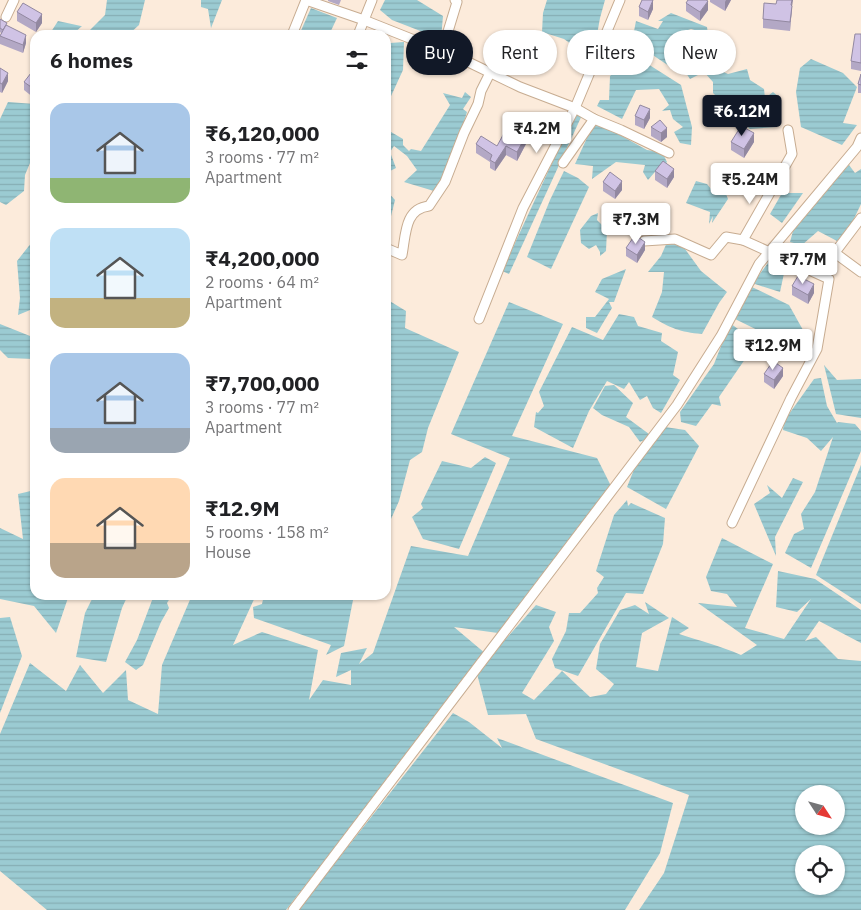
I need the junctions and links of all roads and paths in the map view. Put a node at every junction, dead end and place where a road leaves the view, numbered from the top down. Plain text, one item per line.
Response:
1 (14, 0) edge
2 (306, 0) edge
3 (372, 0) edge
4 (455, 0) edge
5 (620, 0) edge
6 (6, 17) dead end
7 (364, 20) junction
8 (294, 30) edge
9 (360, 30) edge
10 (389, 30) edge
11 (448, 30) edge
12 (391, 31) edge
13 (406, 37) edge
14 (489, 75) edge
15 (494, 75) edge
16 (575, 108) junction
17 (594, 119) junction
18 (788, 130) dead end
19 (861, 138) edge
20 (669, 153) dead end
21 (563, 163) dead end
22 (861, 218) edge
23 (743, 240) junction
24 (644, 241) edge
25 (391, 250) edge
26 (769, 250) junction
27 (835, 252) junction
28 (827, 263) dead end
29 (861, 272) edge
30 (479, 319) dead end
31 (732, 523) dead end
32 (293, 910) edge

1 - 6 street
2 - 7 street
2 - 8 street
3 - 7 street
4 - 11 street
5 - 16 street
7 - 9 street
7 - 10 street
12 - 13 street
14 - 25 street
15 - 16 street
16 - 17 street
16 - 30 street
17 - 20 street
17 - 21 street
18 - 23 street
19 - 26 street
22 - 27 street
23 - 24 street
23 - 26 street
26 - 31 street
26 - 32 street
27 - 28 street
27 - 29 street

